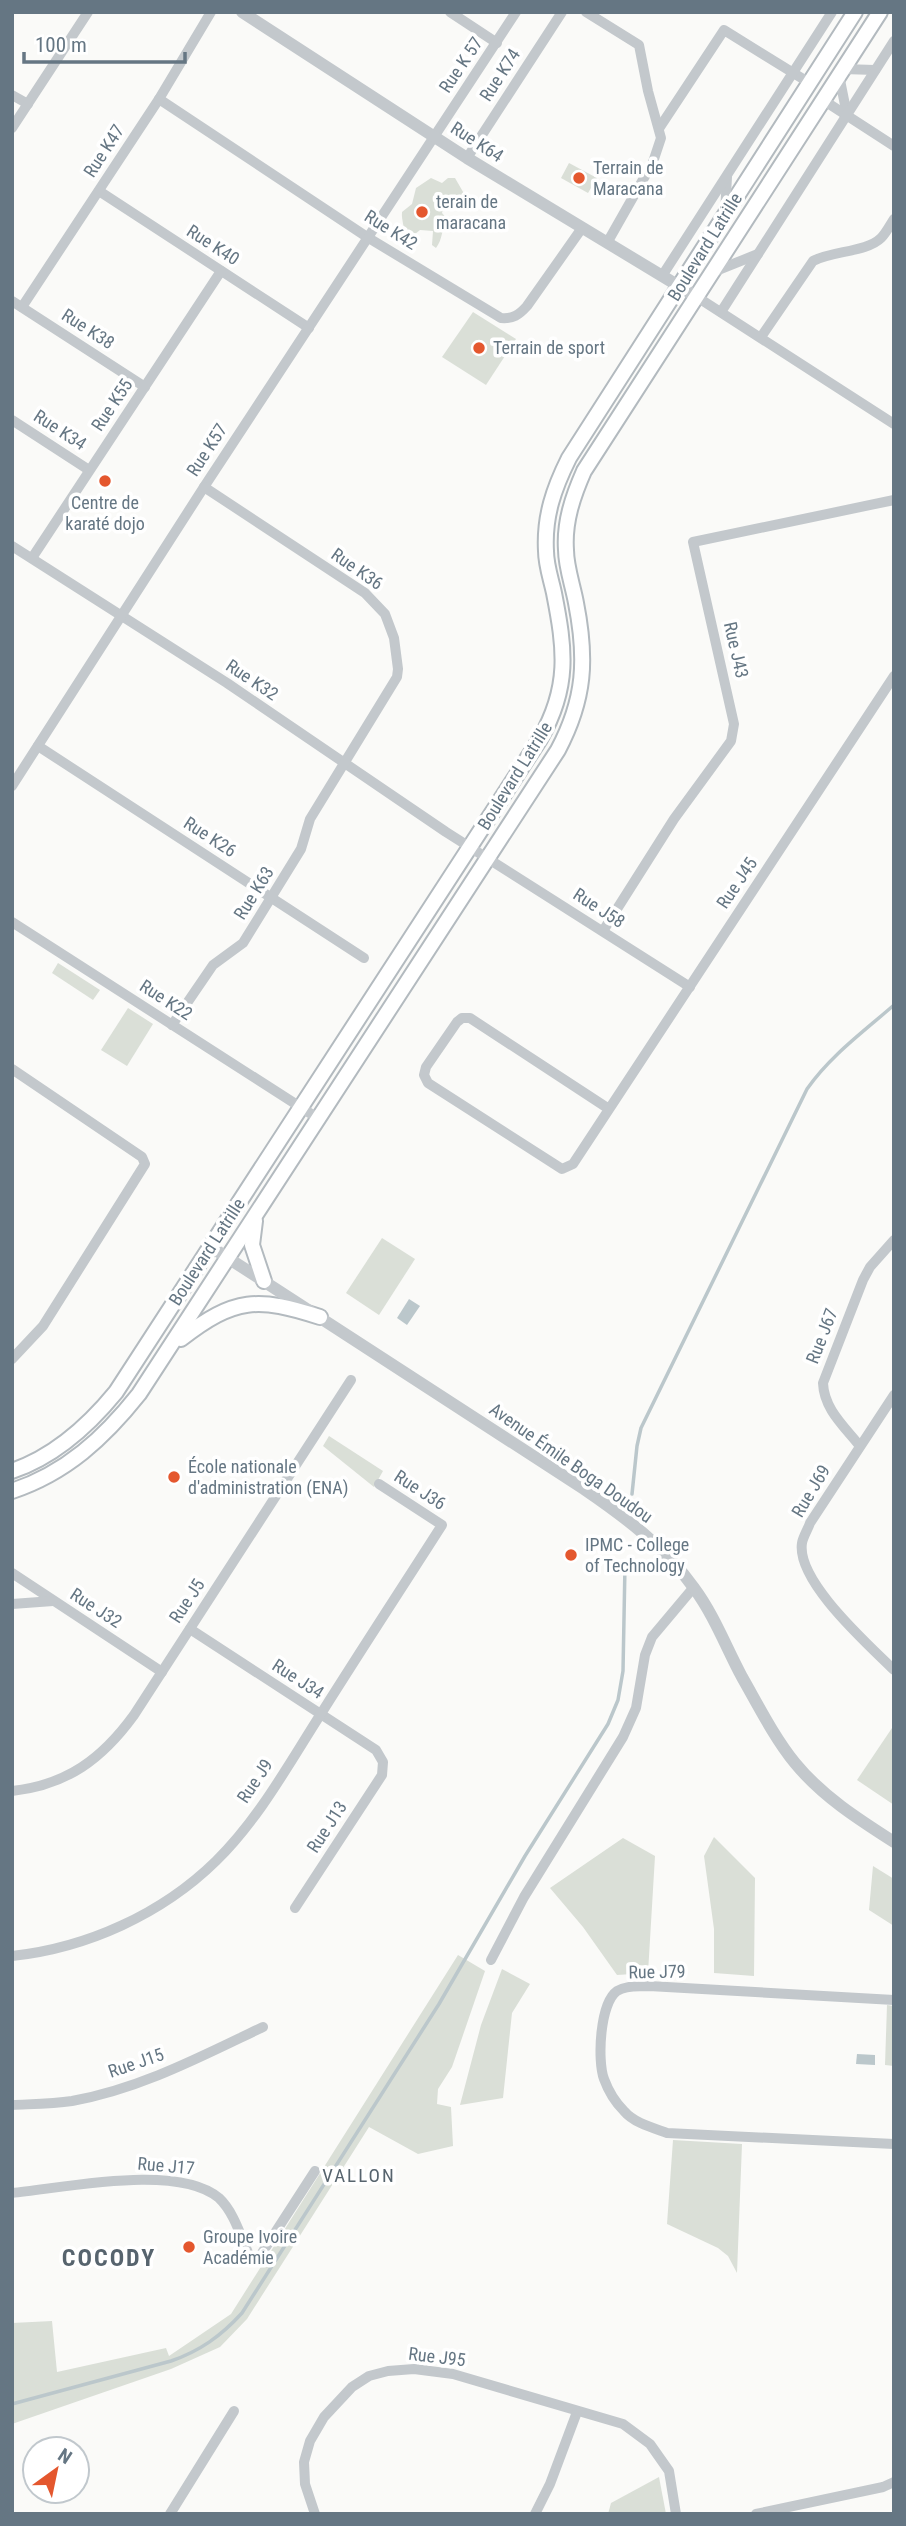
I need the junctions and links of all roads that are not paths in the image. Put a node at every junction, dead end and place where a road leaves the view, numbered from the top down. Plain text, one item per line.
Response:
1 (88, 12) edge
2 (211, 12) edge
3 (242, 12) edge
4 (450, 12) edge
5 (516, 12) edge
6 (562, 12) edge
7 (586, 12) edge
8 (832, 12) edge
9 (855, 12) edge
10 (880, 12) edge
11 (894, 41) edge
12 (497, 43) junction
13 (875, 70) junction
14 (841, 72) junction
15 (792, 73) junction
16 (808, 82) junction
17 (12, 95) edge
18 (159, 99) junction
19 (823, 100) junction
20 (28, 104) junction
21 (847, 115) junction
22 (660, 127) junction
23 (12, 128) edge
24 (435, 136) junction
25 (894, 146) edge
26 (467, 158) junction
27 (727, 174) junction
28 (99, 191) junction
29 (725, 215) junction
30 (894, 219) edge
31 (582, 228) junction
32 (367, 237) junction
33 (607, 243) junction
34 (758, 254) junction
35 (221, 271) junction
36 (713, 272) junction
37 (662, 276) junction
38 (680, 287) junction
39 (697, 297) junction
40 (17, 304) edge
41 (721, 312) junction
42 (309, 328) junction
43 (761, 337) junction
44 (145, 387) junction
45 (12, 420) edge
46 (894, 424) edge
47 (89, 470) junction
48 (204, 487) junction
49 (894, 500) edge
50 (12, 546) edge
51 (32, 558) junction
52 (122, 616) junction
53 (894, 676) edge
54 (38, 746) junction
55 (344, 763) junction
56 (12, 786) edge
57 (470, 847) junction
58 (489, 858) junction
59 (272, 898) junction
60 (13, 925) edge
61 (603, 931) junction
62 (364, 958) dead end
63 (690, 986) junction
64 (172, 1025) junction
65 (12, 1069) edge
66 (300, 1108) junction
67 (610, 1109) junction
68 (319, 1119) junction
69 (256, 1216) junction
70 (894, 1240) edge
71 (211, 1247) junction
72 (229, 1258) junction
73 (264, 1280) junction
74 (320, 1317) junction
75 (172, 1346) junction
76 (12, 1359) edge
77 (351, 1380) dead end
78 (894, 1395) edge
79 (859, 1446) junction
80 (12, 1471) edge
81 (379, 1484) dead end
82 (12, 1491) edge
83 (442, 1525) joint
84 (12, 1573) edge
85 (694, 1587) junction
86 (53, 1601) junction
87 (12, 1604) edge
88 (190, 1629) junction
89 (894, 1670) edge
90 (162, 1672) junction
91 (320, 1714) junction
92 (383, 1762) joint
93 (12, 1791) edge
94 (894, 1842) edge
95 (295, 1908) dead end
96 (12, 1956) edge
97 (491, 1959) dead end
98 (894, 2000) edge
99 (264, 2027) dead end
100 (12, 2105) edge
101 (894, 2144) edge
102 (315, 2171) dead end
103 (12, 2193) edge
104 (234, 2411) dead end
105 (577, 2412) junction
106 (894, 2482) edge
107 (170, 2514) edge
108 (315, 2514) edge
109 (535, 2514) edge
110 (677, 2514) edge
111 (756, 2514) edge

1 - 20 street
2 - 18 street, Rue K47
3 - 24 street, Rue K64
4 - 12 street
5 - 12 street, Rue K 57
6 - 26 street, Rue K74
7 - 22 street
8 - 15 street
9 - 16 main road, Boulevard Latrille
10 - 14 main road, Boulevard Latrille
11 - 13 street
12 - 24 street, Rue K 57
13 - 14 street
13 - 21 street
14 - 19 main road, Boulevard Latrille
14 - 21 street
15 - 16 street
15 - 22 street
15 - 27 street
16 - 29 main road, Boulevard Latrille
17 - 20 street
18 - 28 street, Rue K47
18 - 32 street, Rue K42
19 - 21 street
19 - 36 main road, Boulevard Latrille
20 - 23 street
21 - 25 street
21 - 34 street
22 - 33 street
24 - 26 street, Rue K64
24 - 32 street, Rue K57
26 - 31 street, Rue K64
27 - 29 street
27 - 37 street
28 - 35 street, Rue K40
28 - 40 street, Rue K47
29 - 38 main road, Boulevard Latrille
30 - 43 street
31 - 32 street, Rue K42
31 - 33 street, Rue K64
32 - 42 street, Rue K57
33 - 37 street, Rue K64
34 - 36 street
34 - 41 street
35 - 42 street, Rue K40
35 - 44 street, Rue K55
36 - 39 main road, Boulevard Latrille
37 - 38 street, Rue K64
38 - 39 street, Rue K64
38 - 57 main road, Boulevard Latrille
39 - 41 street
39 - 58 main road, Boulevard Latrille
40 - 44 street, Rue K38
41 - 43 street
42 - 48 street, Rue K57
43 - 46 street
44 - 47 street, Rue K55
45 - 47 street, Rue K34
47 - 51 street, Rue K55
48 - 52 street, Rue K57
48 - 55 street, Rue K36
49 - 61 street, Rue J43
50 - 51 street, Rue K32
51 - 52 street, Rue K32
52 - 54 street, Rue K57
52 - 55 street, Rue K32
53 - 63 street, Rue J45
54 - 56 street, Rue K57
54 - 59 street, Rue K26
55 - 57 street, Rue K32
55 - 59 street, Rue K63
57 - 58 street, Rue J58
57 - 66 main road, Boulevard Latrille
58 - 61 street, Rue J58
58 - 68 main road, Boulevard Latrille
59 - 62 street, Rue K26
59 - 64 street, Rue K63
60 - 64 street, Rue K22
61 - 63 street, Rue J58
63 - 67 street, Rue J45
64 - 66 street, Rue K22
65 - 76 street
66 - 68 street, Rue K22
66 - 71 main road, Boulevard Latrille
67 - 67 street, Rue J45
68 - 69 main road, Boulevard Latrille
69 - 72 main road, Boulevard Latrille
69 - 73 main road
70 - 79 street, Rue J67
71 - 72 street, Avenue Émile Boga Doudou
71 - 80 main road, Boulevard Latrille
72 - 73 street, Avenue Émile Boga Doudou
72 - 75 main road, Boulevard Latrille
73 - 74 street, Avenue Émile Boga Doudou
74 - 75 main road
74 - 85 street, Avenue Émile Boga Doudou
75 - 82 main road, Boulevard Latrille
77 - 88 street, Rue J5
78 - 79 street, Rue J69
79 - 89 street, Rue J69
81 - 83 street, Rue J36
83 - 91 street, Rue J9
84 - 86 street, Rue J32
85 - 94 street, Avenue Émile Boga Doudou
85 - 97 street
86 - 87 street
86 - 90 street, Rue J32
88 - 90 street, Rue J5
88 - 91 street, Rue J34
90 - 93 street, Rue J5
91 - 92 street, Rue J34
91 - 96 street, Rue J9
92 - 95 street, Rue J13
98 - 101 street, Rue J79
99 - 100 street, Rue J15
102 - 103 street, Rue J17
104 - 107 street
105 - 108 street, Rue J95
105 - 109 street
105 - 110 street, Rue J95
106 - 111 street

